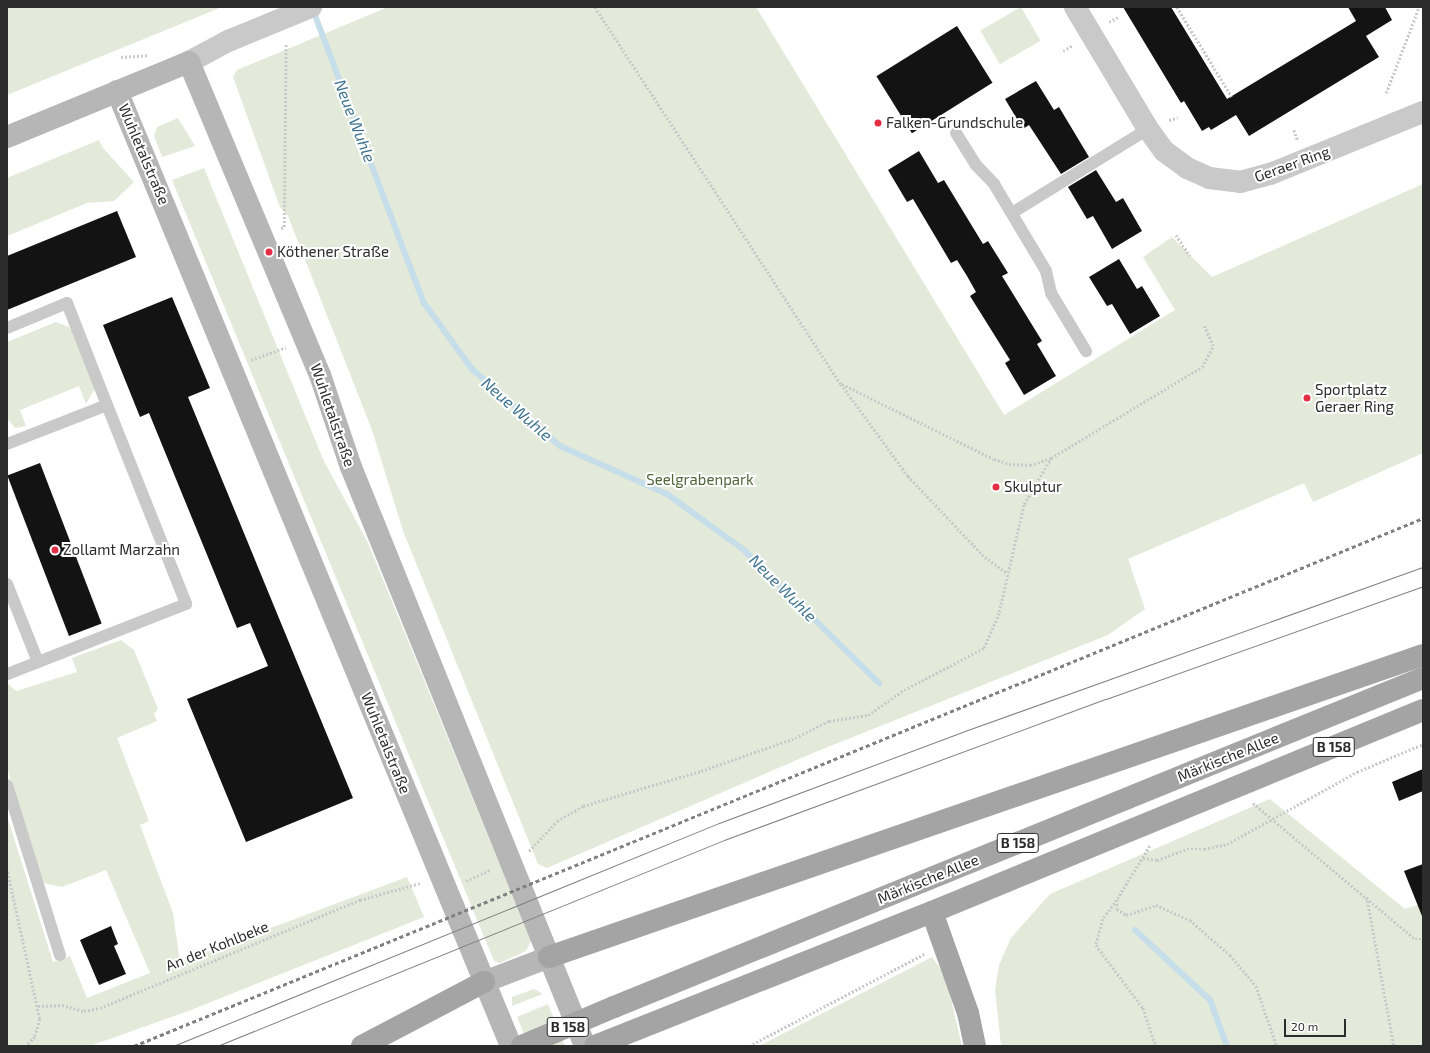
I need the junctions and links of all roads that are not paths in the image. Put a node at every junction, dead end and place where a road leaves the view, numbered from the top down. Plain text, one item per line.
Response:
1 (311, 7) edge
2 (1075, 7) edge
3 (189, 62) junction
4 (117, 92) junction
5 (1423, 112) edge
6 (1148, 129) junction
7 (956, 133) dead end
8 (7, 137) edge
9 (1012, 213) junction
10 (7, 328) edge
11 (1086, 351) dead end
12 (107, 405) junction
13 (7, 444) edge
14 (7, 584) edge
15 (1423, 655) edge
16 (38, 662) junction
17 (7, 674) edge
18 (1423, 678) edge
19 (1423, 710) edge
20 (7, 785) edge
21 (932, 912) junction
22 (60, 955) dead end
23 (549, 957) junction
24 (484, 982) junction
25 (362, 1046) edge
26 (511, 1046) edge
27 (522, 1046) edge
28 (585, 1046) edge
29 (596, 1046) edge
30 (975, 1046) edge

1 - 3 street
2 - 6 street, Geraer Ring
3 - 4 main road, Wuhletalstraße
3 - 23 main road, Wuhletalstraße
4 - 8 main road
4 - 24 main road, Wuhletalstraße
5 - 6 street, Geraer Ring
6 - 9 lane
7 - 9 lane
9 - 11 lane
10 - 12 lane
12 - 13 lane
12 - 16 lane
14 - 16 lane
15 - 23 main road
16 - 17 lane
18 - 27 main road, Märkische Allee / B 158, bridge
19 - 21 main road, Märkische Allee / B 158
20 - 22 lane
21 - 29 main road, Märkische Allee / B 158
21 - 30 main road
23 - 24 main road
23 - 28 main road, Wuhletalstraße
24 - 25 main road
24 - 26 main road, Wuhletalstraße

